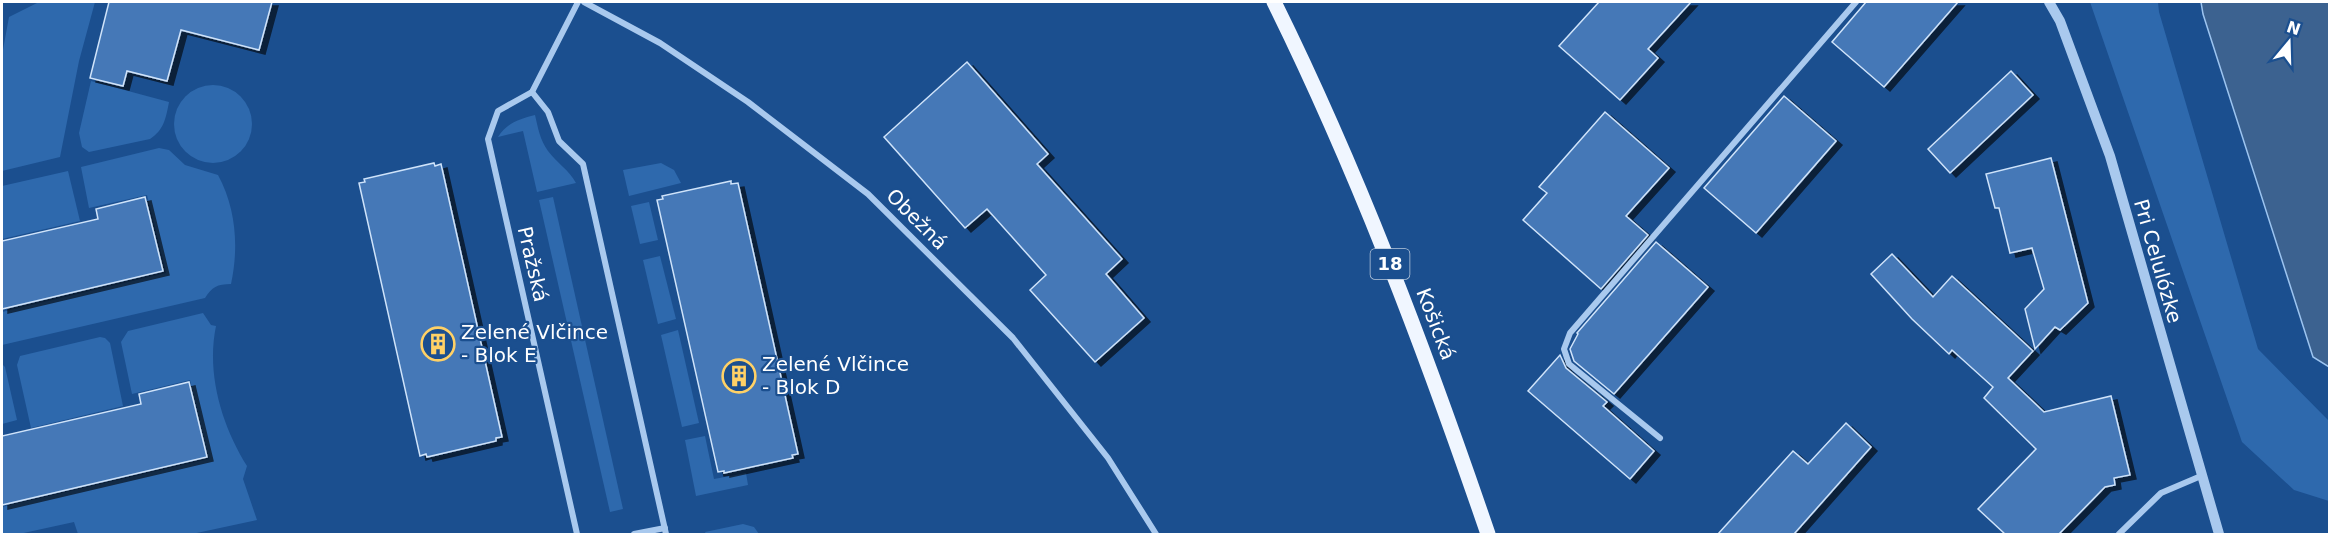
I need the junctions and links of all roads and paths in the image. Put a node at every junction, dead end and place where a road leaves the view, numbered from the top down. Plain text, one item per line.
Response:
1 (578, 2) edge
2 (584, 2) edge
3 (1274, 2) edge
4 (1856, 2) edge
5 (2049, 2) edge
6 (532, 92) junction
7 (1660, 438) dead end
8 (2201, 476) junction
9 (666, 531) edge
10 (577, 534) edge
11 (634, 534) edge
12 (1156, 534) edge
13 (1488, 534) edge
14 (2119, 534) edge
15 (2219, 534) edge

1 - 6 street
2 - 12 street, Obežná
3 - 13 main road, Košická / 18
4 - 7 street
5 - 8 street, Pri Celulózke
6 - 9 street
6 - 10 street, Pražská
8 - 14 street
8 - 15 street, Pri Celulózke
9 - 11 street

